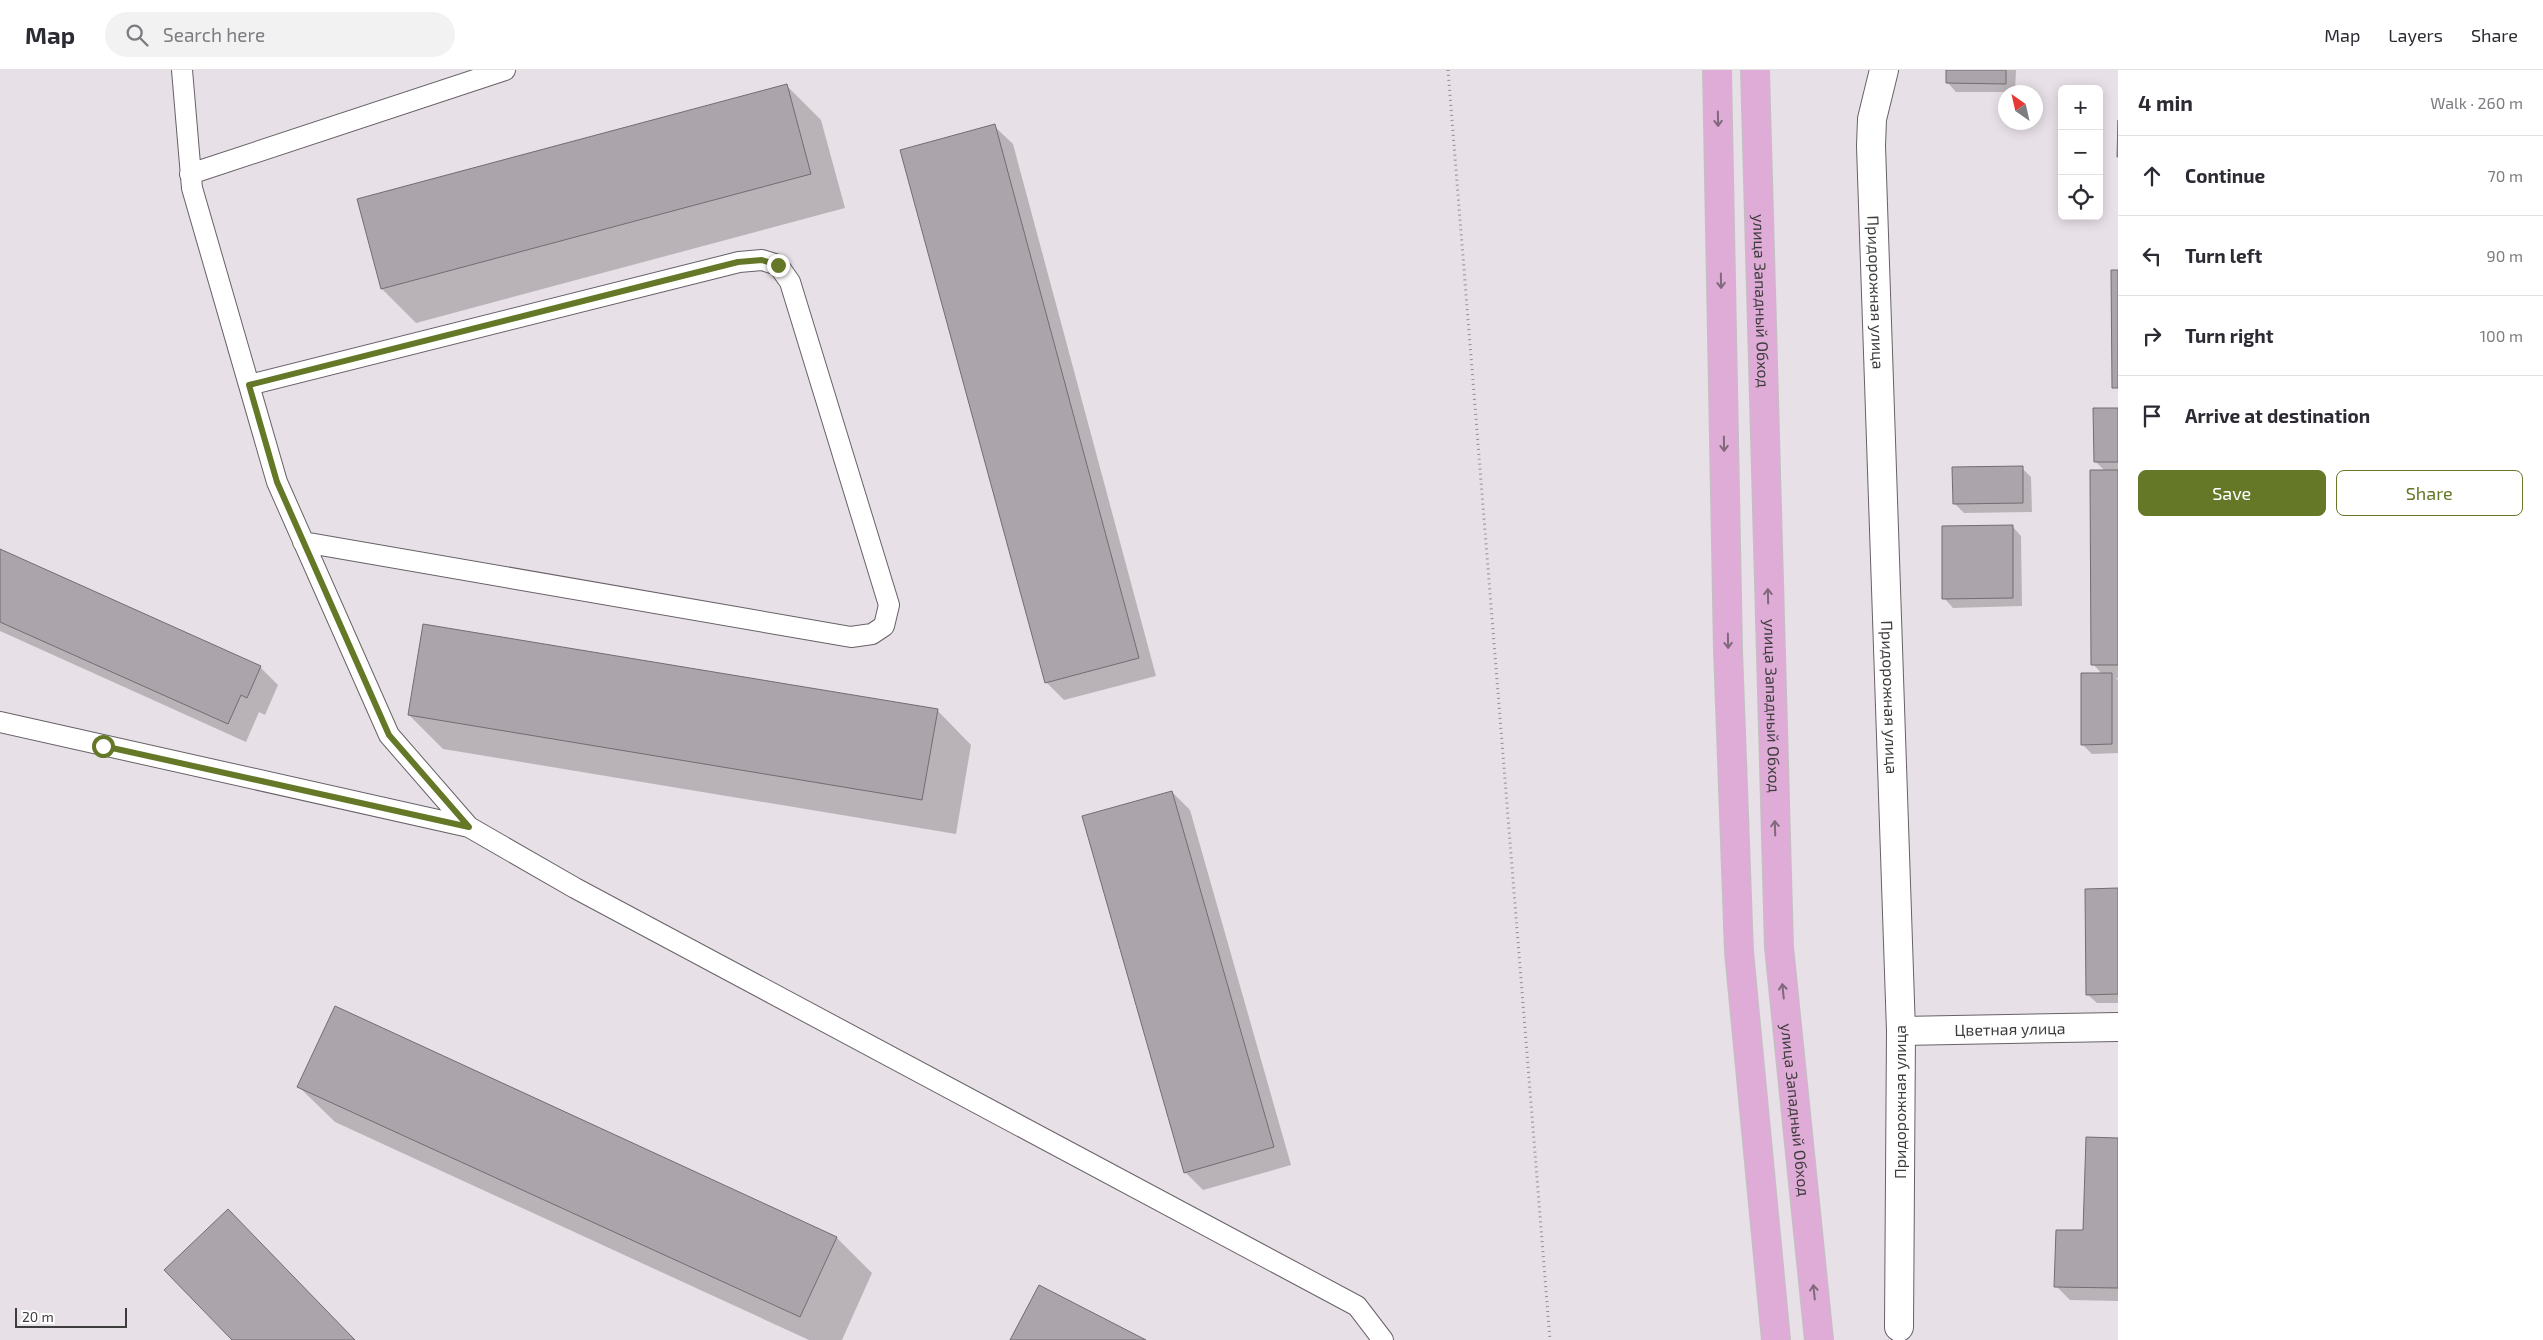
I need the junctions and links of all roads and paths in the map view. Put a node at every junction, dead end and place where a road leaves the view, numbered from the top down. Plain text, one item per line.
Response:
1 (182, 70) edge
2 (505, 70) edge
3 (1448, 70) edge
4 (1717, 70) edge
5 (1755, 70) edge
6 (1884, 70) edge
7 (190, 174) junction
8 (249, 385) junction
9 (303, 542) junction
10 (0, 722) edge
11 (469, 827) junction
12 (2118, 1027) edge
13 (1900, 1031) junction
14 (1899, 1327) dead end
15 (1383, 1340) edge
16 (1550, 1340) edge
17 (1776, 1340) edge
18 (1819, 1340) edge

1 - 7 lane
2 - 7 lane
3 - 16 path
4 -> 17 highway
18 -> 5 highway, улица Западный Обход
6 - 13 street, Придорожная улица
7 - 8 lane
8 - 9 lane
8 - 9 lane
9 - 11 lane
10 - 11 lane
11 - 15 lane
12 - 13 street, Цветная улица
13 - 14 street, Придорожная улица

